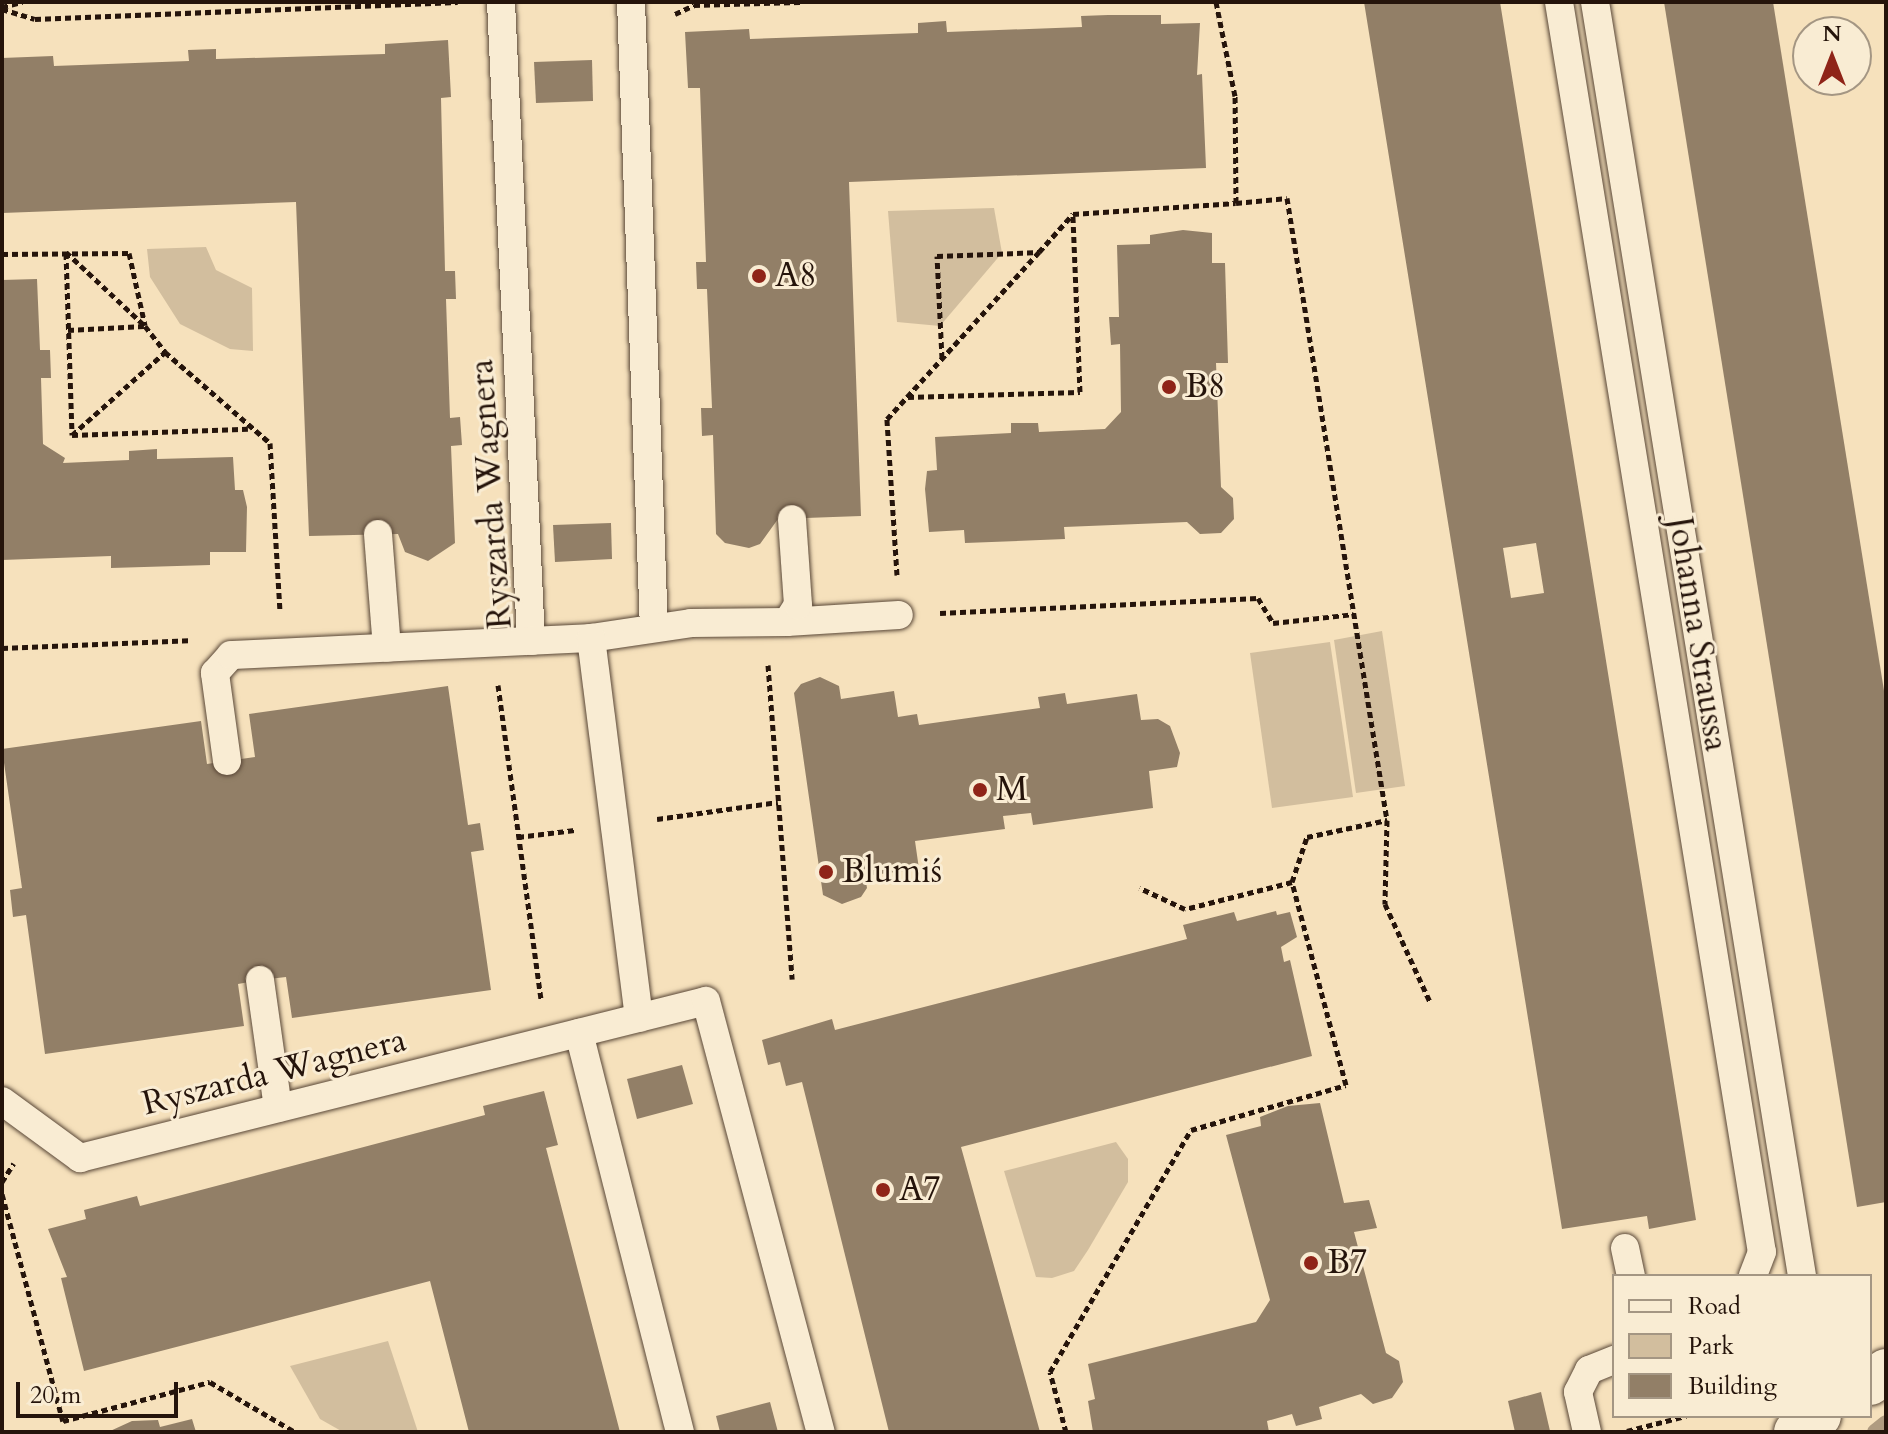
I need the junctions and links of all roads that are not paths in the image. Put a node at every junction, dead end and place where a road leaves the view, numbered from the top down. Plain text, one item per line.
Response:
1 (501, 2) edge
2 (631, 2) edge
3 (1559, 2) edge
4 (1595, 2) edge
5 (792, 519) dead end
6 (378, 534) dead end
7 (899, 615) road end
8 (787, 622) junction
9 (654, 628) junction
10 (591, 638) junction
11 (531, 641) junction
12 (387, 648) junction
13 (227, 761) dead end
14 (260, 980) dead end
15 (639, 1018) junction
16 (579, 1033) junction
17 (2, 1101) edge
18 (278, 1108) junction
19 (1754, 1274) edge
20 (1802, 1274) edge
21 (1612, 1361) edge
22 (1816, 1418) edge
23 (680, 1432) edge
24 (821, 1432) edge
25 (1587, 1432) edge
26 (1796, 1432) edge

1 - 11 lane, Ryszarda Wagnera
2 - 9 lane
3 - 19 lane, Johanna Straussa
4 - 20 lane, Johanna Straussa
5 - 8 lane
6 - 12 lane
7 - 8 lane, Ryszarda Wagnera
8 - 9 lane, Ryszarda Wagnera
9 - 10 lane, Ryszarda Wagnera
10 - 11 lane, Ryszarda Wagnera
10 - 15 lane
11 - 12 lane
12 - 13 lane
14 - 18 lane
15 - 16 lane, Ryszarda Wagnera
15 - 24 lane, Ryszarda Wagnera
16 - 18 lane, Ryszarda Wagnera
16 - 23 lane
17 - 18 lane, Ryszarda Wagnera
21 - 25 lane
22 - 26 street

